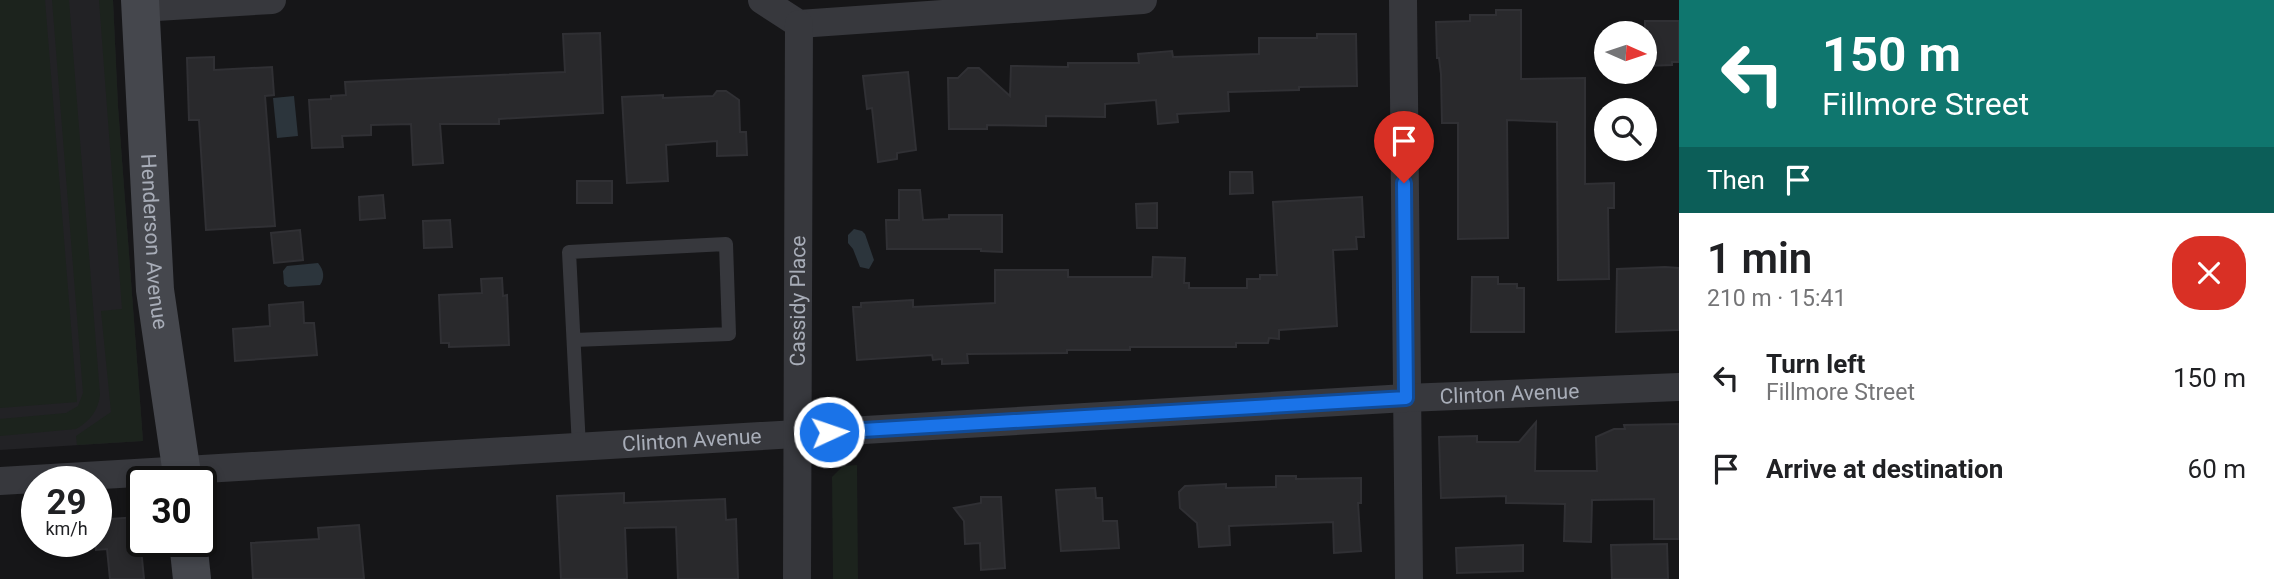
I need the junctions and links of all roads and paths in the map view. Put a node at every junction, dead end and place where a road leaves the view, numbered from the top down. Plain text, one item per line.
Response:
1 (272, 0) edge
2 (762, 0) edge
3 (1143, 0) edge
4 (1403, 0) edge
5 (140, 4) edge
6 (842, 10) edge
7 (799, 24) junction
8 (574, 340) junction
9 (1679, 387) edge
10 (1406, 398) junction
11 (796, 434) junction
12 (579, 447) junction
13 (181, 466) edge
14 (217, 473) edge
15 (126, 478) edge
16 (0, 481) edge
17 (190, 557) edge
18 (192, 579) edge
19 (797, 579) edge
20 (1409, 579) edge

1 - 5 street
2 - 7 street
3 - 6 street
4 - 10 street
5 - 13 street, Henderson Avenue
6 - 7 street
7 - 11 street, Cassidy Place
8 - 8 lane
8 - 12 lane
9 - 10 street, Clinton Avenue
10 - 11 street, Clinton Avenue
10 - 20 street
11 - 12 street, Clinton Avenue
11 - 19 street, Cassidy Place
12 - 14 street, Clinton Avenue
15 - 16 street, Clinton Avenue
17 - 18 street

